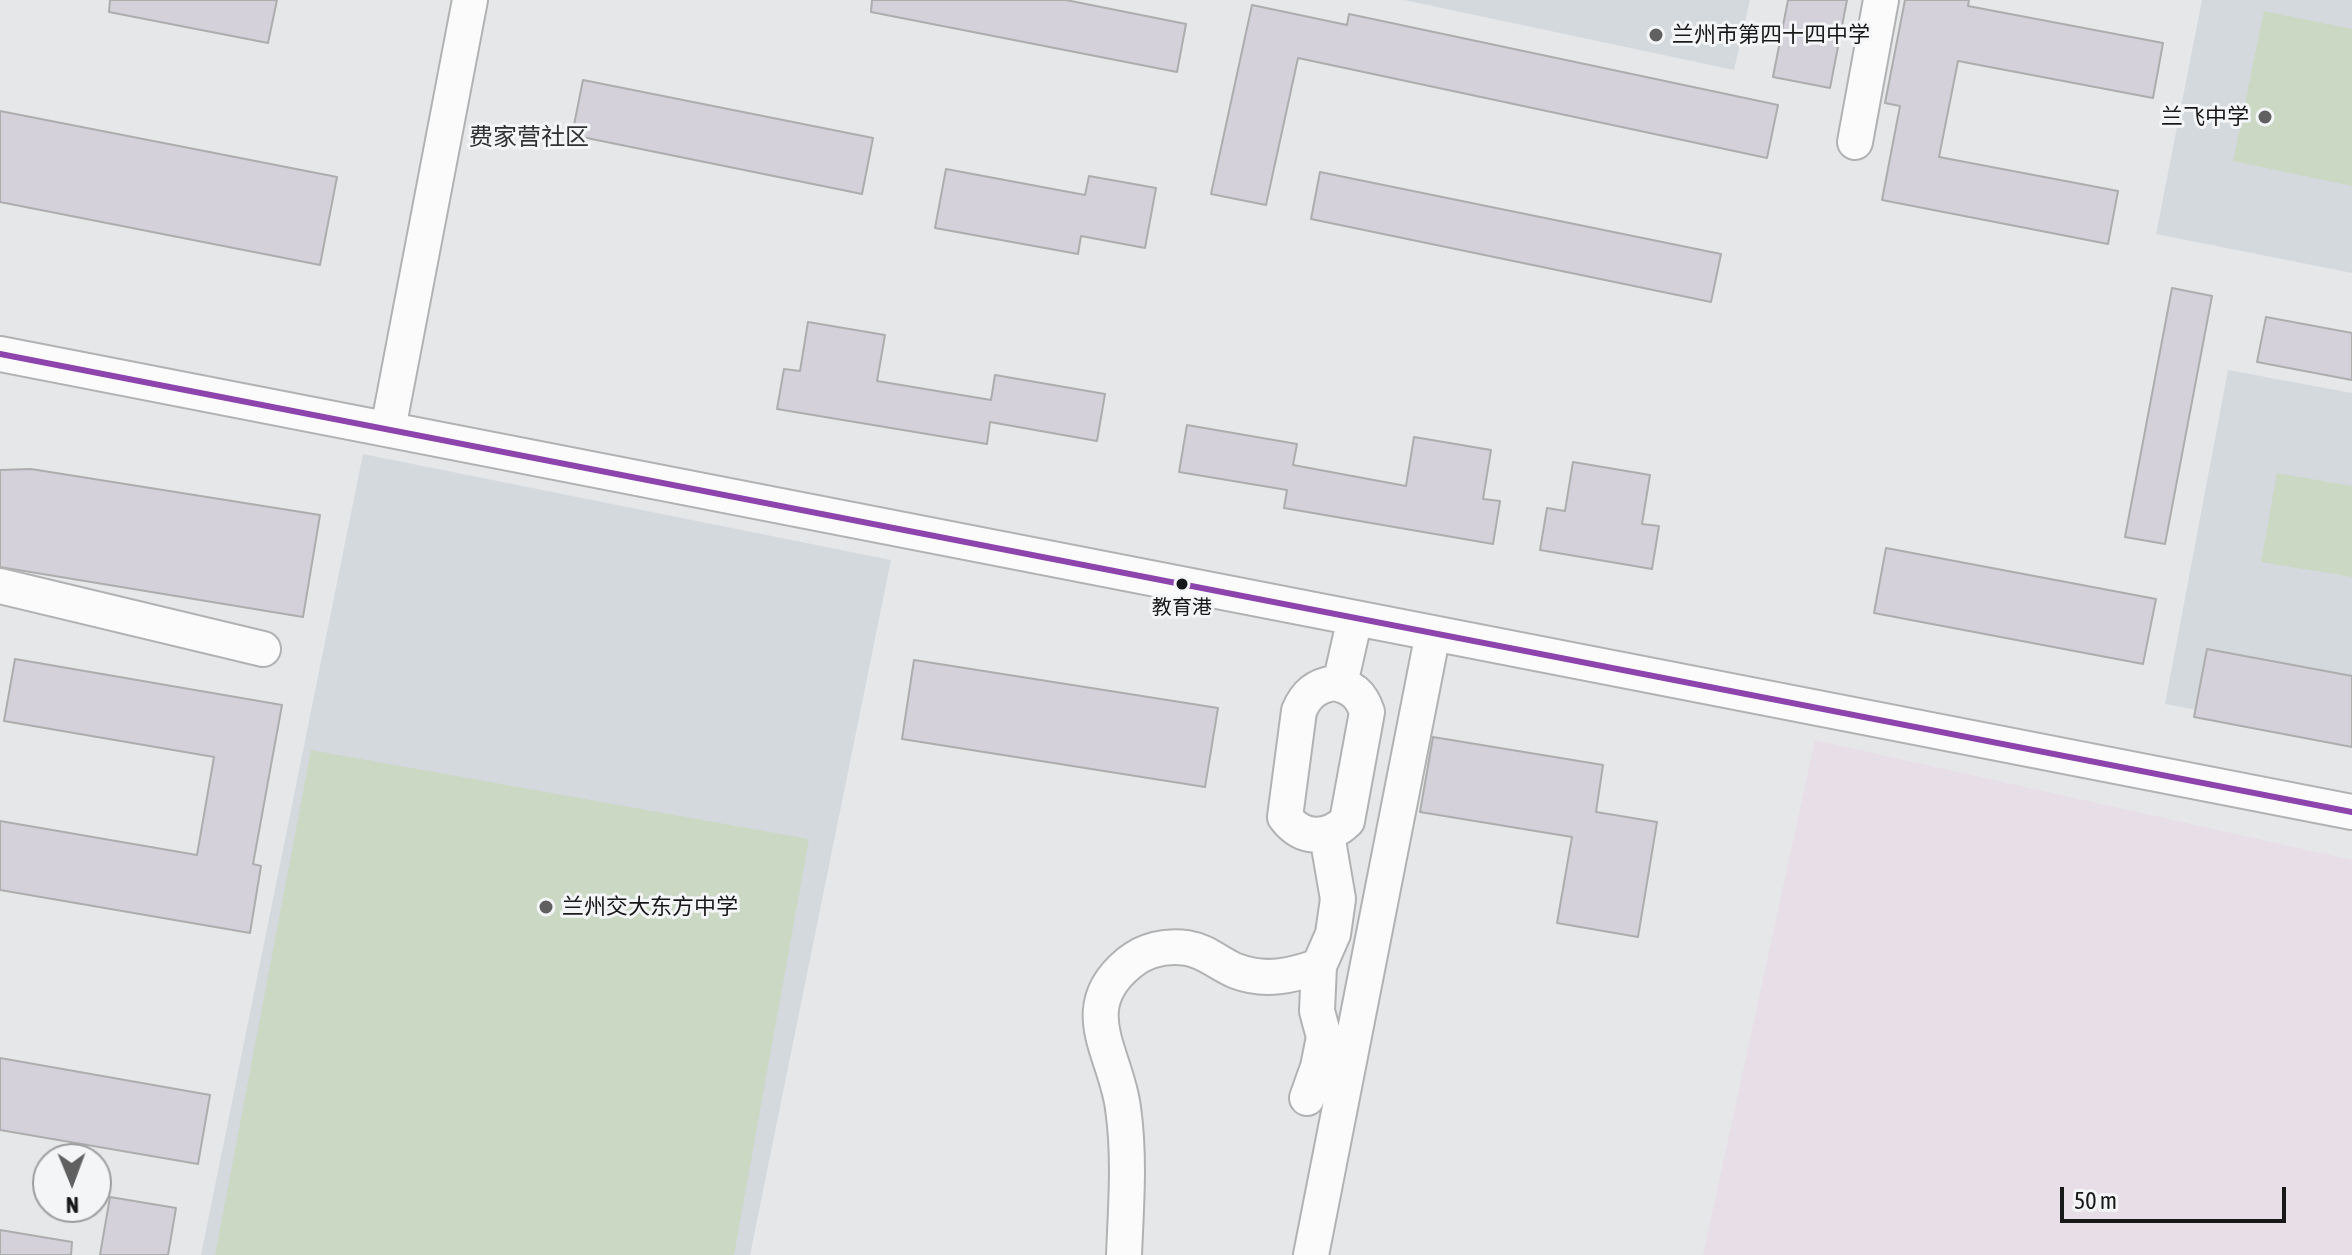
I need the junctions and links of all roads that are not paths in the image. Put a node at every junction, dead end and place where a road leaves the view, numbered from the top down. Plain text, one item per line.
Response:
1 (470, 0) edge
2 (1881, 0) edge
3 (1855, 142) dead end
4 (0, 354) edge
5 (388, 429) junction
6 (0, 586) edge
7 (1355, 618) junction
8 (1433, 633) junction
9 (263, 649) dead end
10 (1340, 684) junction
11 (2352, 812) edge
12 (1327, 835) junction
13 (1319, 966) junction
14 (1307, 1098) dead end
15 (1124, 1255) edge
16 (1311, 1255) edge

1 - 5 street
2 - 3 street
4 - 5 street
5 - 7 street
6 - 9 street
7 - 8 street
7 - 10 street
8 - 11 street
8 - 16 street
10 - 12 street
10 - 12 street
12 - 13 street
13 - 14 street
13 - 15 street

